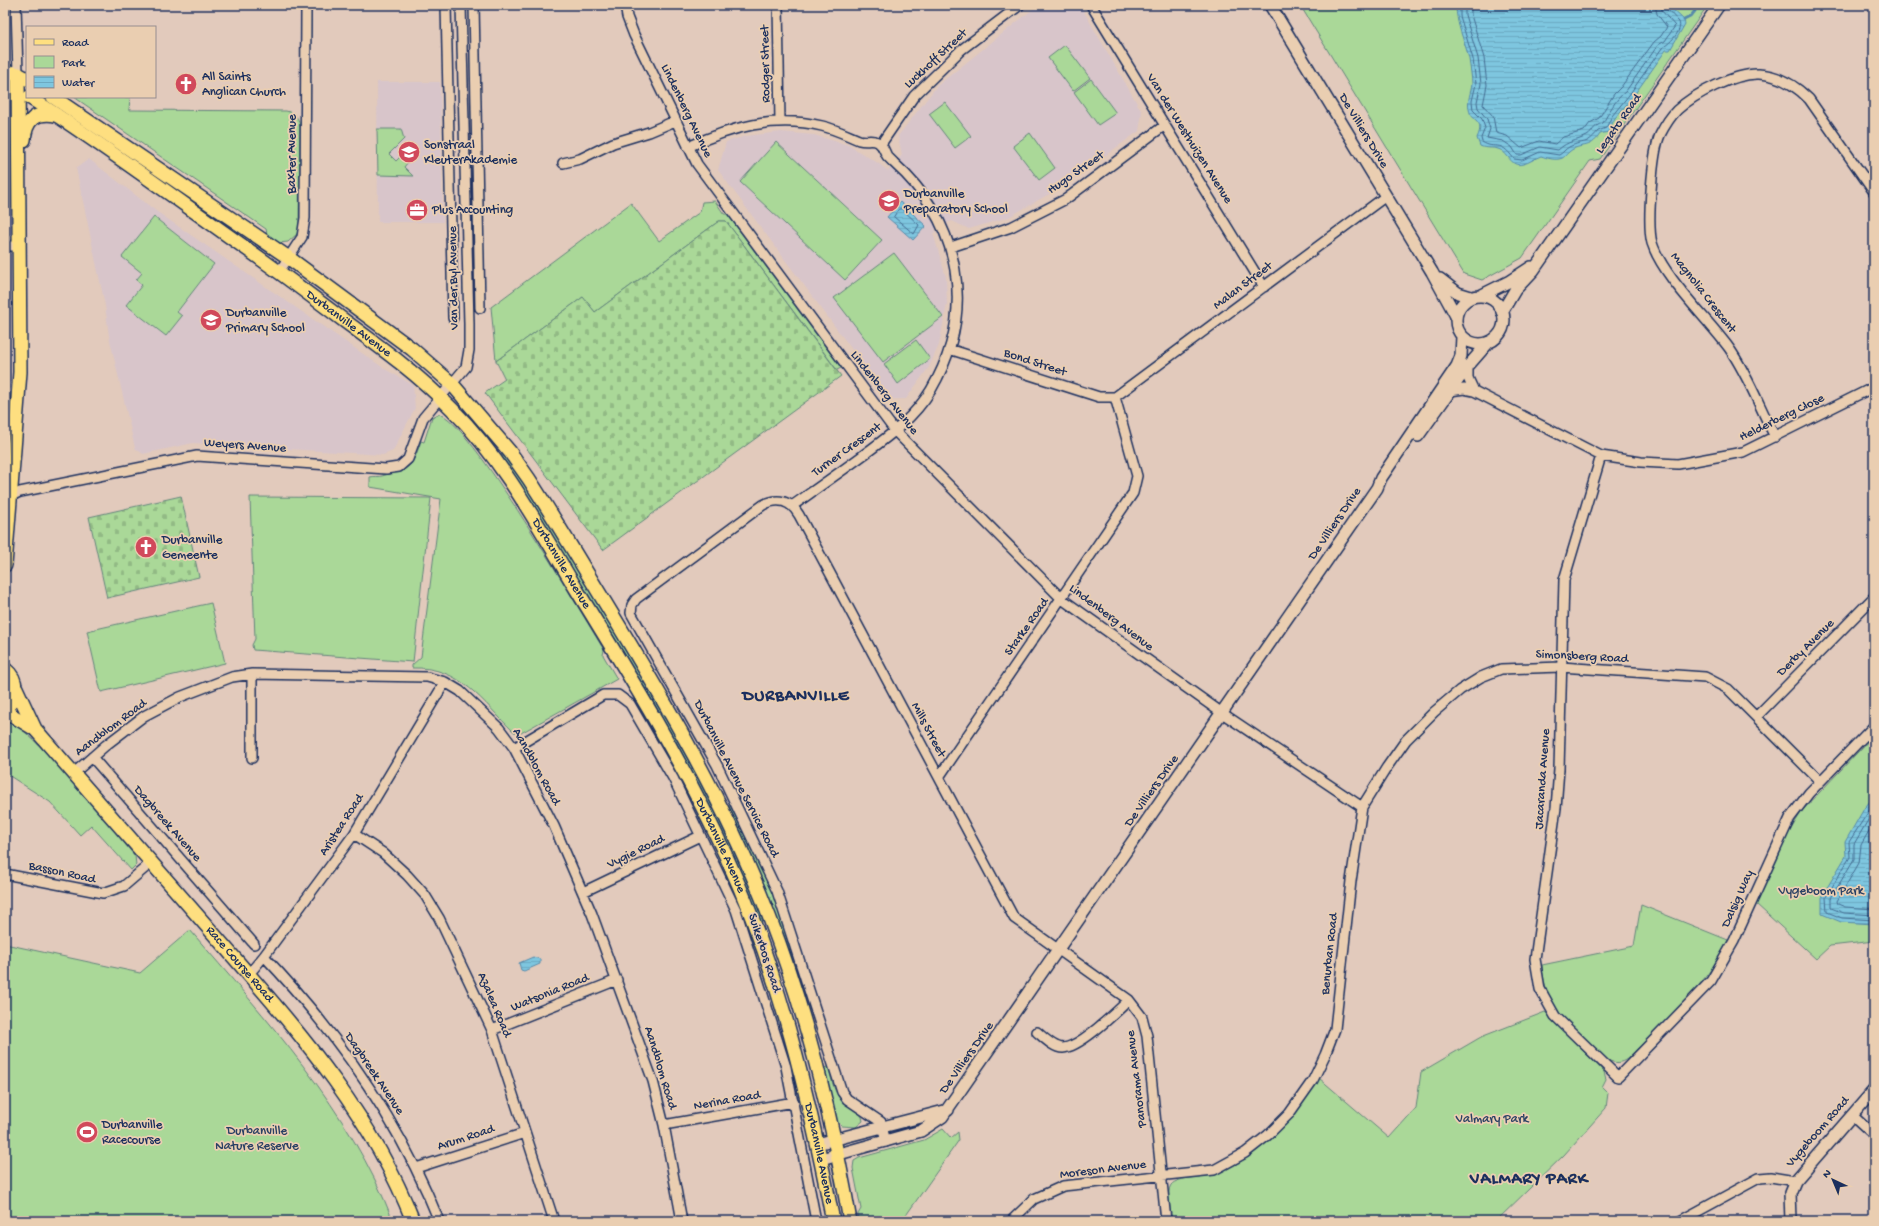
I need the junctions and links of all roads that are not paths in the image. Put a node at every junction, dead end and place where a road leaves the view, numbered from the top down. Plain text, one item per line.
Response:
1 (16, 5) edge
2 (306, 5) edge
3 (446, 5) edge
4 (461, 5) edge
5 (474, 5) edge
6 (625, 5) edge
7 (778, 5) edge
8 (1020, 5) edge
9 (1091, 5) edge
10 (1270, 5) edge
11 (1719, 5) edge
12 (16, 75) edge
13 (5, 84) edge
14 (24, 94) edge
15 (30, 98) edge
16 (54, 98) edge
17 (56, 115) junction
18 (675, 121) junction
19 (780, 122) junction
20 (1165, 126) junction
21 (881, 144) junction
22 (688, 147) junction
23 (563, 163) dead end
24 (19, 166) junction
25 (1874, 192) edge
26 (1386, 196) junction
27 (466, 241) junction
28 (451, 244) junction
29 (5, 246) edge
30 (20, 246) junction
31 (951, 247) junction
32 (289, 258) junction
33 (1542, 259) junction
34 (279, 272) junction
35 (1432, 272) junction
36 (1264, 287) junction
37 (1475, 297) junction
38 (480, 308) dead end
39 (1502, 312) junction
40 (1456, 316) junction
41 (453, 318) dead end
42 (1462, 336) junction
43 (1489, 342) junction
44 (949, 349) junction
45 (1468, 366) junction
46 (452, 384) junction
47 (1874, 387) edge
48 (1450, 391) junction
49 (1474, 391) junction
50 (440, 397) junction
51 (1114, 397) junction
52 (895, 431) junction
53 (1775, 437) junction
54 (1601, 456) junction
55 (1377, 488) junction
56 (11, 496) junction
57 (792, 506) junction
58 (5, 565) edge
59 (1874, 597) edge
60 (1062, 599) junction
61 (1560, 667) junction
62 (6, 668) edge
63 (252, 674) junction
64 (445, 682) junction
65 (16, 688) junction
66 (5, 708) edge
67 (5, 711) edge
68 (1222, 714) junction
69 (1756, 717) junction
70 (1874, 726) edge
71 (35, 729) junction
72 (514, 748) junction
73 (92, 757) junction
74 (252, 758) dead end
75 (74, 773) junction
76 (939, 777) junction
77 (1820, 781) junction
78 (1362, 807) junction
79 (354, 834) junction
80 (700, 836) junction
81 (152, 862) junction
82 (5, 874) edge
83 (583, 892) junction
84 (254, 944) dead end
85 (1059, 950) junction
86 (264, 956) junction
87 (249, 974) junction
88 (617, 980) junction
89 (1129, 1000) junction
90 (492, 1030) junction
91 (1036, 1032) dead end
92 (1618, 1078) joint
93 (1874, 1090) edge
94 (794, 1102) junction
95 (948, 1110) junction
96 (1852, 1114) junction
97 (664, 1125) junction
98 (882, 1128) junction
99 (525, 1133) junction
100 (1874, 1135) edge
101 (835, 1140) junction
102 (886, 1142) junction
103 (817, 1144) junction
104 (838, 1154) junction
105 (821, 1159) junction
106 (416, 1168) junction
107 (1161, 1177) junction
108 (1794, 1180) junction
109 (413, 1221) edge
110 (439, 1221) edge
111 (554, 1221) edge
112 (682, 1221) edge
113 (816, 1221) edge
114 (833, 1221) edge
115 (850, 1221) edge
116 (1012, 1221) edge
117 (1166, 1221) edge
118 (1680, 1221) edge
119 (1791, 1221) edge

1 - 12 street
2 - 32 street, Baxter Avenue
3 - 28 street
4 - 27 street, Van der Byl Avenue
5 - 38 street, Van der Byl Avenue
6 - 18 street, Lindenberg Avenue
7 - 19 street, Rodger Street
8 - 21 street, Luckhoff Street
9 - 20 street, Van der Westhuizen Avenue
10 - 26 street, De Villiers Drive
11 - 33 street, Legato Road
12 - 14 main road
13 - 14 main road, Durbanville Avenue
14 - 24 main road
15 - 17 main road, Durbanville Avenue
16 - 32 main road, Durbanville Avenue
17 - 24 main road
17 - 34 main road, Durbanville Avenue
18 - 22 street, Lindenberg Avenue
18 - 23 street
19 - 21 street
19 - 22 street
20 - 31 street, Hugo Street
20 - 36 street, Van der Westhuizen Avenue
21 - 31 street, Turner Crescent
22 - 52 street, Lindenberg Avenue
24 - 30 main road
25 - 53 street, Magnolia Crescent
26 - 35 street, De Villiers Drive
26 - 36 street, Malan Street
27 - 28 street
27 - 46 street, Van der Byl Avenue
28 - 41 street
29 - 30 street
30 - 56 main road
31 - 44 street, Turner Crescent
32 - 34 street, Baxter Avenue
32 - 46 main road, Durbanville Avenue
33 - 37 street, Legato Road
33 - 39 street, Legato Road
34 - 50 main road, Durbanville Avenue
35 - 37 street, De Villiers Drive
35 - 40 street, De Villiers Drive
36 - 51 street, Malan Street
37 - 39 street
37 - 40 street
39 - 43 street
40 - 42 street
42 - 43 street
42 - 55 street, De Villiers Drive
43 - 45 street, De Villiers Drive
44 - 51 street, Bond Street
44 - 52 street, Turner Crescent
45 - 48 street, De Villiers Drive
45 - 49 street
46 - 50 street, Van der Byl Avenue
46 - 101 main road, Durbanville Avenue
47 - 53 street, Helderberg Close
48 - 49 street, Helderberg Close
48 - 55 street, De Villiers Drive
49 - 54 street, Helderberg Close
50 - 56 street, Weyers Avenue
50 - 103 main road, Durbanville Avenue
51 - 60 street, Starke Road
52 - 57 street, Turner Crescent
52 - 60 street, Lindenberg Avenue
53 - 54 street, Helderberg Close
54 - 61 street, Jacaranda Avenue
55 - 68 street, De Villiers Drive
56 - 58 main road
57 - 76 street, Mills Street
57 - 98 street, Durbanville Avenue Service Road
59 - 69 street, Derby Avenue
60 - 68 street, Lindenberg Avenue
60 - 76 street, Starke Road
61 - 69 street, Simonsberg Road
61 - 78 street, Simonsberg Road
61 - 92 street, Jacaranda Avenue
62 - 65 main road, Race Course Road
63 - 64 street, Aandblom Road
63 - 73 street, Aandblom Road
63 - 74 street
64 - 72 street, Aandblom Road
64 - 79 street, Aristea Road
65 - 66 main road
65 - 71 main road, Race Course Road
67 - 71 main road, Race Course Road
68 - 78 street
68 - 85 street, De Villiers Drive
69 - 77 street, Simonsberg Road
70 - 77 street, Dalsig Way
71 - 75 main road, Race Course Road
72 - 80 street, Suikerbos Road
72 - 83 street, Aandblom Road
73 - 75 street, Aandblom Road
73 - 84 street, Dagbreek Avenue
75 - 81 main road, Race Course Road
76 - 85 street, Mills Street
77 - 92 street, Dalsig Way
78 - 107 street, Benurban Road
79 - 86 street, Aristea Road
79 - 90 street, Azalea Road
80 - 83 street, Vygie Road
80 - 94 street, Suikerbos Road
81 - 82 street, Basson Road
81 - 87 main road, Race Course Road
83 - 88 street, Aandblom Road
85 - 89 street, Panorama Avenue
85 - 95 street, De Villiers Drive
86 - 87 street, Aristea Road
86 - 106 street, Dagbreek Avenue
87 - 109 main road, Race Course Road
88 - 90 street, Watsonia Road
88 - 97 street, Aandblom Road
89 - 91 street
89 - 107 street, Panorama Avenue
90 - 99 street, Azalea Road
93 - 96 street, Vygeboom Road
94 - 97 street, Nerina Road
94 - 113 street, Suikerbos Road
95 - 98 street, De Villiers Drive
95 - 102 street, De Villiers Drive
96 - 100 street
96 - 108 street, Vygeboom Road
97 - 112 street, Aandblom Road
98 - 101 street, De Villiers Drive
98 - 102 street, Durbanville Avenue Service Road
99 - 106 street, Arum Road
99 - 111 street, Azalea Road
101 - 103 street, De Villiers Drive
101 - 104 main road, Durbanville Avenue
102 - 104 street, De Villiers Drive
103 - 105 main road, Durbanville Avenue
104 - 105 street, De Villiers Drive
104 - 115 main road, Durbanville Avenue
105 - 114 main road, Durbanville Avenue
106 - 110 street, Dagbreek Avenue
107 - 116 street, Moreson Avenue
107 - 117 street, Panorama Avenue
108 - 118 street
108 - 119 street, Vygeboom Road

